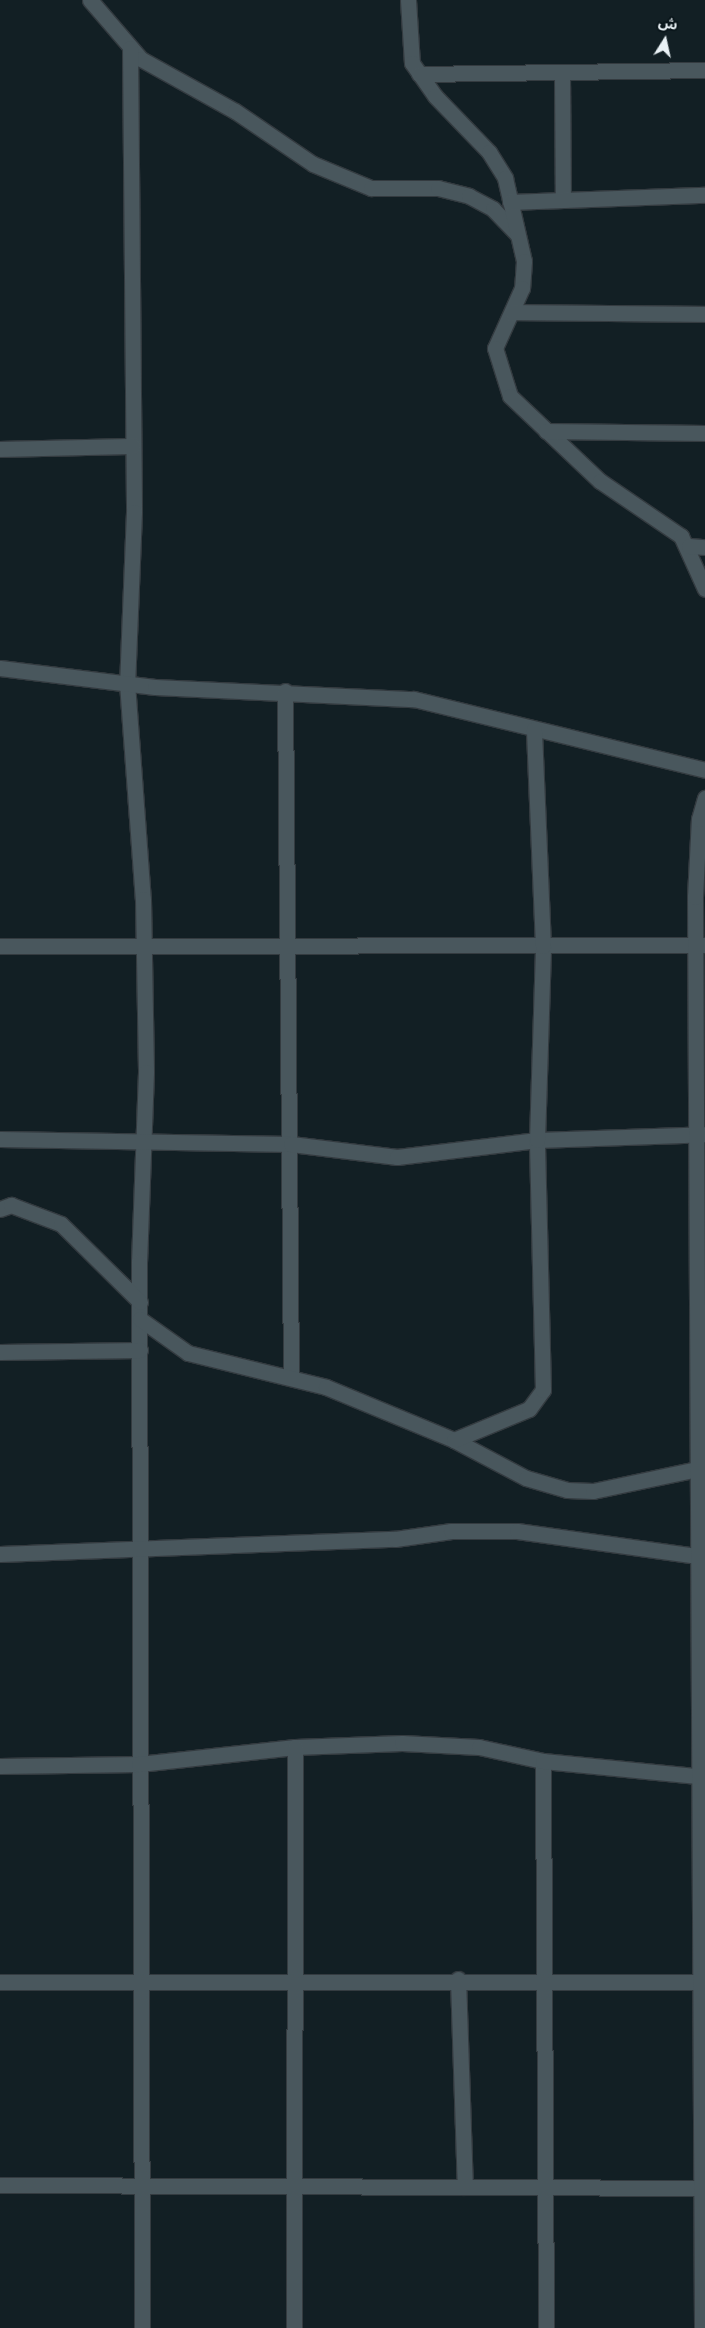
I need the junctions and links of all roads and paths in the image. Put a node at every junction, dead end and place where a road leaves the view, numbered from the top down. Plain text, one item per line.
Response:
1 (90, 0) edge
2 (408, 0) edge
3 (130, 48) junction
4 (705, 70) edge
5 (562, 72) junction
6 (419, 74) junction
7 (705, 195) edge
8 (563, 200) junction
9 (510, 202) junction
10 (517, 234) junction
11 (512, 312) junction
12 (705, 314) edge
13 (546, 431) junction
14 (705, 433) edge
15 (133, 446) junction
16 (0, 449) edge
17 (688, 546) junction
18 (705, 547) edge
19 (705, 590) edge
20 (0, 668) edge
21 (127, 683) junction
22 (285, 691) junction
23 (534, 729) junction
24 (705, 770) edge
25 (705, 798) edge
26 (700, 945) edge
27 (0, 946) edge
28 (144, 946) junction
29 (290, 946) junction
30 (543, 946) junction
31 (700, 1134) edge
32 (0, 1139) edge
33 (143, 1140) junction
34 (537, 1140) junction
35 (291, 1144) junction
36 (0, 1209) edge
37 (140, 1302) junction
38 (140, 1319) junction
39 (140, 1350) junction
40 (0, 1352) edge
41 (701, 1355) edge
42 (291, 1378) junction
43 (454, 1440) junction
44 (697, 1469) junction
45 (140, 1549) junction
46 (0, 1554) edge
47 (701, 1557) edge
48 (701, 1663) edge
49 (295, 1747) junction
50 (542, 1761) junction
51 (140, 1764) junction
52 (0, 1766) edge
53 (701, 1777) edge
54 (458, 1979) junction
55 (543, 1979) junction
56 (292, 1981) junction
57 (0, 1982) edge
58 (702, 1982) edge
59 (140, 1983) junction
60 (0, 2185) edge
61 (294, 2185) junction
62 (140, 2186) junction
63 (465, 2187) junction
64 (544, 2187) junction
65 (704, 2188) edge
66 (142, 2328) edge
67 (294, 2328) edge
68 (546, 2328) edge
69 (702, 2328) edge

1 - 3 street
2 - 6 street
3 - 10 street
3 - 15 street
4 - 5 street
5 - 6 street
5 - 8 street
6 - 9 street
7 - 8 street
8 - 9 street
9 - 10 street
10 - 11 street
11 - 12 street
11 - 13 street
13 - 14 street
13 - 17 street
15 - 16 street
15 - 21 street
17 - 18 street
17 - 19 street
20 - 21 street
21 - 22 street
21 - 28 street
22 - 23 street
22 - 29 street
23 - 24 street
23 - 30 street
25 - 26 street
26 - 30 street
26 - 31 street
27 - 28 street
28 - 29 street
28 - 33 street
29 - 30 street
29 - 35 street
30 - 34 street
31 - 34 street
31 - 41 street
32 - 33 street
33 - 35 street
33 - 37 street
34 - 35 street
34 - 43 street
35 - 42 street
36 - 37 street
37 - 38 street
38 - 39 street
38 - 42 street
39 - 40 street
39 - 45 street
41 - 44 street
42 - 43 street
43 - 44 street
44 - 47 street
45 - 46 street
45 - 47 street
45 - 51 street
47 - 48 street
48 - 53 street
49 - 50 street
49 - 51 street
49 - 56 street
50 - 53 street
50 - 55 street
51 - 52 street
51 - 59 street
53 - 58 street
54 - 55 street
54 - 56 street
54 - 63 street
55 - 58 street
55 - 64 street
56 - 59 street
56 - 61 street
57 - 59 street
58 - 65 street
59 - 62 street
60 - 62 street
61 - 62 street
61 - 63 street
61 - 67 street
62 - 66 street
63 - 64 street
64 - 65 street
64 - 68 street
65 - 69 street

